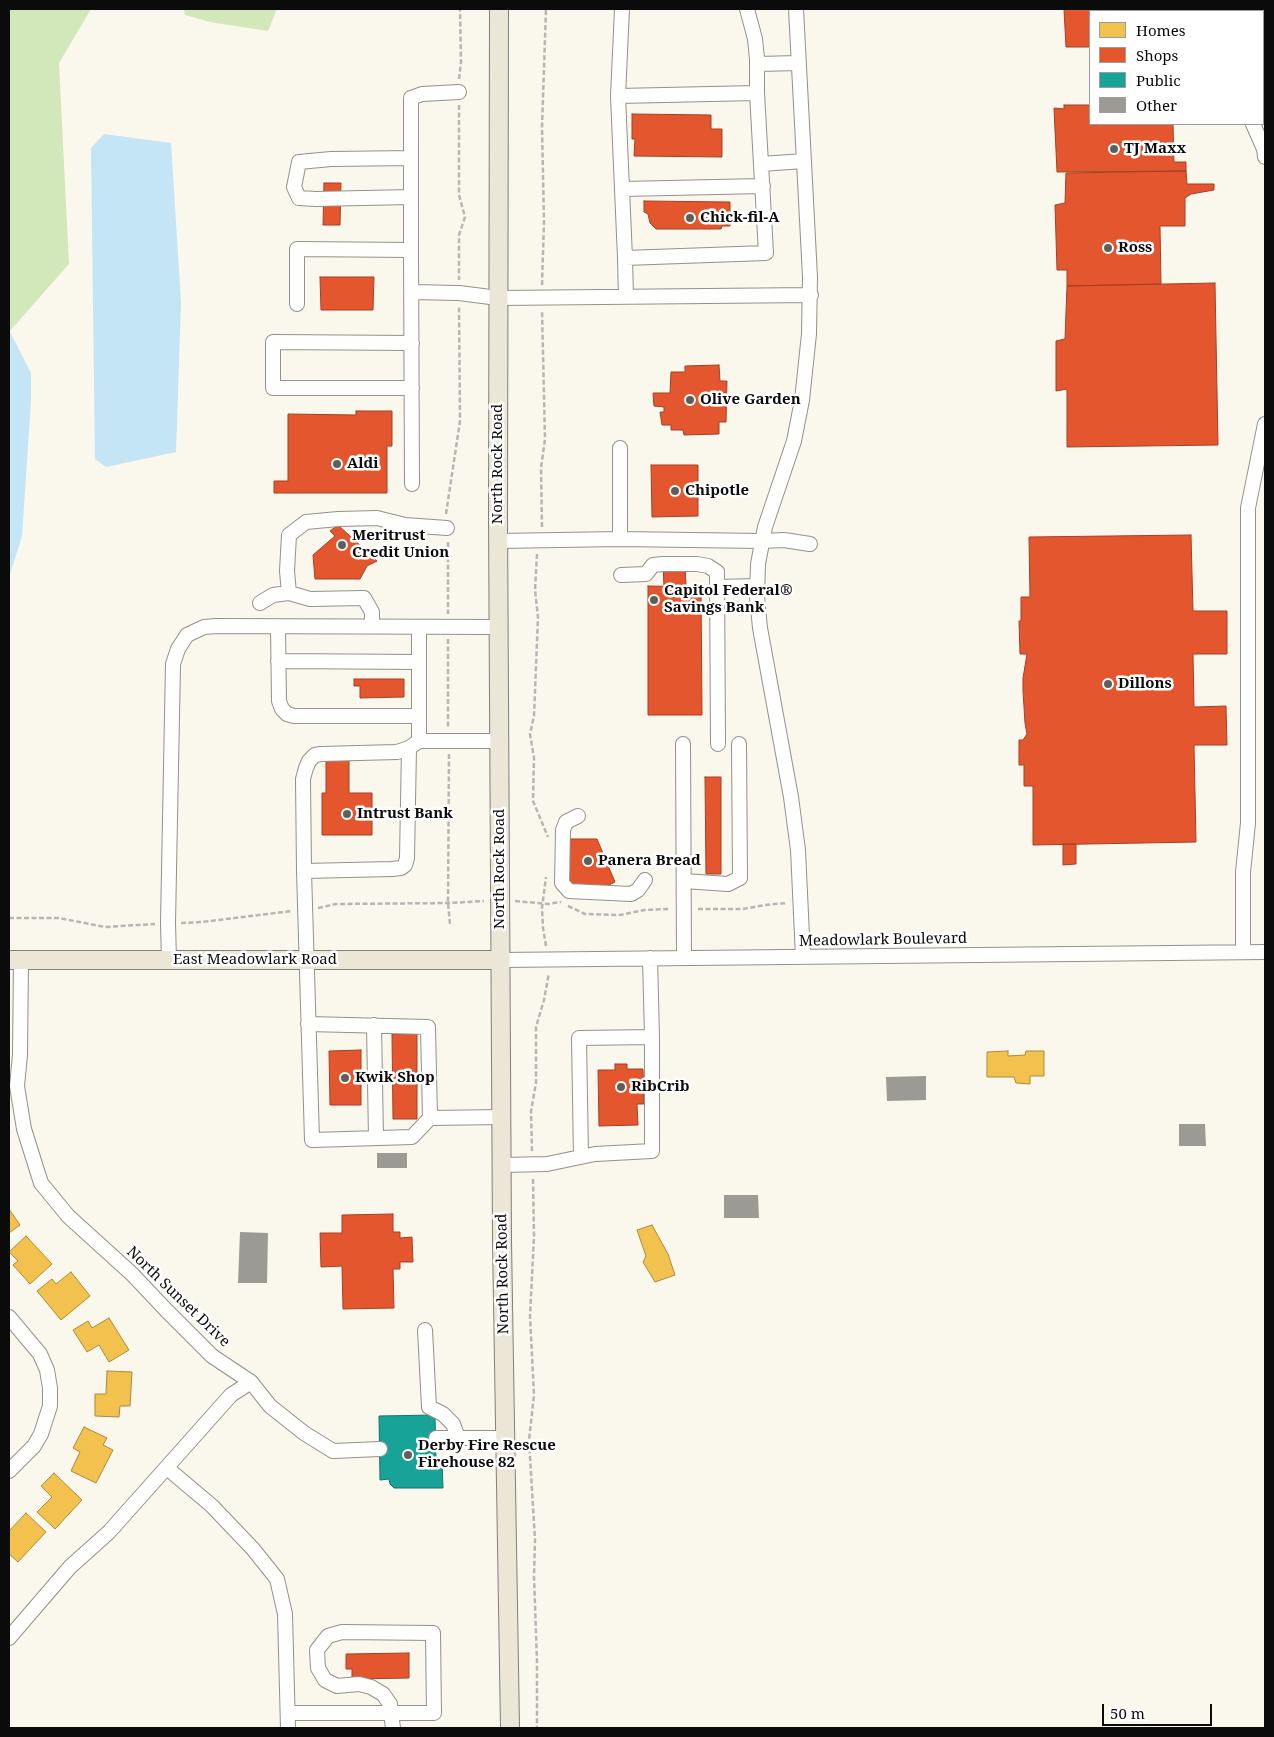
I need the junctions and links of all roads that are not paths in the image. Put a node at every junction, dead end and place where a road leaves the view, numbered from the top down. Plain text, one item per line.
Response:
1 (499, 9) edge
2 (622, 9) edge
3 (747, 9) edge
4 (796, 9) edge
5 (799, 63) junction
6 (757, 64) junction
7 (459, 92) road end
8 (757, 93) junction
9 (618, 96) junction
10 (1253, 125) edge
11 (1265, 157) edge
12 (411, 158) junction
13 (804, 162) junction
14 (761, 164) junction
15 (762, 186) junction
16 (622, 189) junction
17 (411, 197) junction
18 (411, 250) junction
19 (625, 258) junction
20 (412, 292) junction
21 (810, 295) junction
22 (626, 297) junction
23 (498, 298) junction
24 (297, 304) dead end
25 (412, 343) junction
26 (412, 388) junction
27 (1265, 424) edge
28 (620, 448) dead end
29 (412, 484) dead end
30 (447, 528) road end
31 (620, 539) junction
32 (498, 541) junction
33 (762, 541) junction
34 (810, 544) dead end
35 (621, 575) dead end
36 (757, 586) junction
37 (717, 587) junction
38 (289, 593) junction
39 (260, 603) dead end
40 (278, 626) junction
41 (372, 626) junction
42 (419, 627) junction
43 (498, 627) junction
44 (278, 661) junction
45 (419, 662) junction
46 (419, 716) junction
47 (499, 741) junction
48 (683, 744) dead end
49 (718, 744) dead end
50 (740, 744) dead end
51 (414, 745) junction
52 (578, 816) dead end
53 (304, 871) junction
54 (645, 880) dead end
55 (684, 881) junction
56 (1243, 952) junction
57 (1265, 952) edge
58 (803, 957) junction
59 (650, 958) junction
60 (684, 958) junction
61 (15, 960) edge
62 (169, 960) junction
63 (306, 960) junction
64 (501, 960) junction
65 (308, 1024) junction
66 (374, 1025) junction
67 (652, 1037) junction
68 (502, 1116) junction
69 (430, 1118) junction
70 (376, 1138) junction
71 (581, 1157) junction
72 (502, 1165) junction
73 (9, 1317) edge
74 (425, 1330) dead end
75 (251, 1382) junction
76 (436, 1438) dead end
77 (458, 1438) junction
78 (505, 1438) junction
79 (380, 1449) dead end
80 (167, 1468) junction
81 (9, 1471) edge
82 (9, 1638) edge
83 (288, 1713) junction
84 (391, 1713) junction
85 (288, 1728) edge
86 (393, 1728) edge
87 (510, 1728) edge

1 - 23 main road, North Rock Road
2 - 9 street
3 - 6 street
4 - 5 street
5 - 6 street
5 - 13 street
6 - 8 street
7 - 12 street
8 - 9 street
8 - 14 street
9 - 16 street
10 - 11 street
12 - 17 street
12 - 17 street
13 - 14 street
13 - 21 street
14 - 15 street
15 - 16 street
15 - 19 street
16 - 19 street
17 - 18 street
18 - 20 street
18 - 24 street
19 - 22 street
20 - 23 street
20 - 25 street
21 - 22 street
21 - 33 street
22 - 23 street
23 - 32 main road, North Rock Road
25 - 26 street
25 - 26 street
26 - 29 street
27 - 56 street
28 - 31 street
30 - 38 street
31 - 32 street
31 - 33 street
32 - 43 main road, North Rock Road
33 - 34 street
33 - 36 street
35 - 37 street
36 - 37 street
36 - 58 street
37 - 49 street
38 - 39 street
38 - 41 street
40 - 41 street
40 - 44 street
40 - 62 street
41 - 42 street
42 - 43 street
42 - 45 street
43 - 47 main road, North Rock Road
44 - 45 street
44 - 46 street
45 - 46 street
46 - 51 street
47 - 51 street
47 - 64 main road, North Rock Road
48 - 55 street
50 - 55 street
51 - 53 street
51 - 53 street
52 - 54 street
53 - 63 street
55 - 60 street
56 - 57 street, Meadowlark Boulevard
56 - 58 street, Meadowlark Boulevard
58 - 60 street, Meadowlark Boulevard
59 - 60 street, Meadowlark Boulevard
59 - 64 street, Meadowlark Boulevard
59 - 67 street
61 - 62 main road, East Meadowlark Road
61 - 75 street, North Sunset Drive
62 - 63 main road, East Meadowlark Road
63 - 64 main road, East Meadowlark Road
63 - 65 street
64 - 68 main road, North Rock Road
65 - 66 street
65 - 70 street
66 - 69 street
66 - 70 street
67 - 71 street
67 - 71 street
68 - 69 street
68 - 72 main road, North Rock Road
69 - 70 street
71 - 72 street
72 - 78 main road, North Rock Road
73 - 81 street
74 - 77 street
75 - 79 street, North Sunset Drive
75 - 80 street
76 - 77 street
77 - 78 street
78 - 87 main road, North Rock Road
80 - 82 street
80 - 83 street
83 - 84 street
83 - 85 street
84 - 84 street
84 - 86 street

